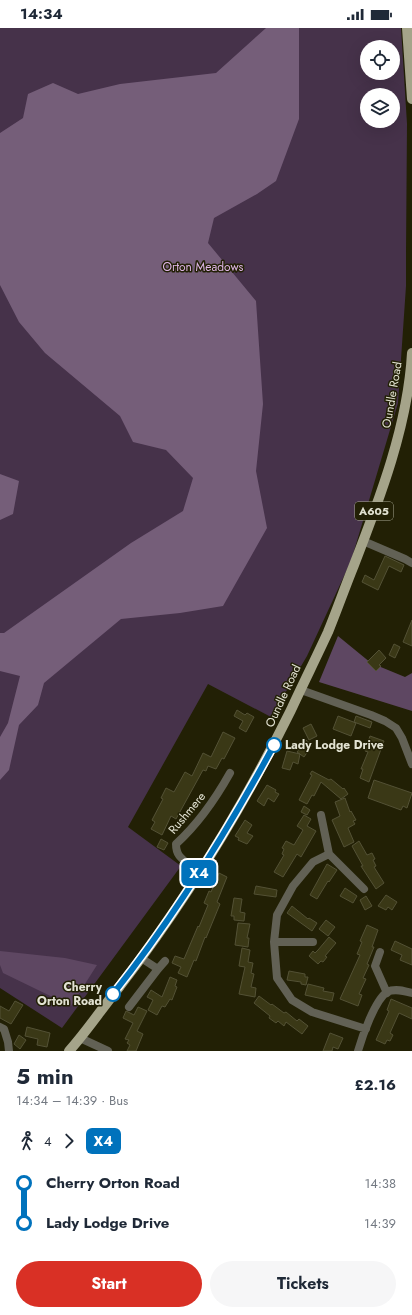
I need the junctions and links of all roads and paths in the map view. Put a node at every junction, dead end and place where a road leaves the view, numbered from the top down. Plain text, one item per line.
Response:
1 (407, 28) edge
2 (412, 99) edge
3 (412, 353) edge
4 (409, 407) edge
5 (364, 541) junction
6 (412, 563) edge
7 (301, 690) junction
8 (412, 764) edge
9 (230, 773) dead end
10 (321, 815) dead end
11 (329, 854) junction
12 (191, 866) dead end
13 (364, 889) dead end
14 (274, 942) junction
15 (313, 942) dead end
16 (380, 952) dead end
17 (141, 958) junction
18 (165, 961) dead end
19 (158, 969) junction
20 (387, 992) junction
21 (412, 993) edge
22 (129, 1007) dead end
23 (0, 1027) edge
24 (366, 1029) junction
25 (80, 1038) junction
26 (9, 1051) edge
27 (69, 1051) edge
28 (108, 1051) edge
29 (358, 1051) edge

1 - 2 main road
3 - 4 main road, Oundle Road / A605
4 - 5 main road, Oundle Road / A605
5 - 6 street
5 - 7 main road, Oundle Road / A605
7 - 8 street
7 - 17 main road, Oundle Road / A605
9 - 12 street, Rushmere
10 - 11 street
11 - 13 street
11 - 14 street
14 - 15 street
14 - 24 street
16 - 20 street
17 - 19 street
17 - 25 main road, Oundle Road / A605
18 - 19 street
19 - 22 street
20 - 21 street
20 - 24 street
23 - 26 street
24 - 29 street
25 - 27 main road, Oundle Road / A605
25 - 28 street

